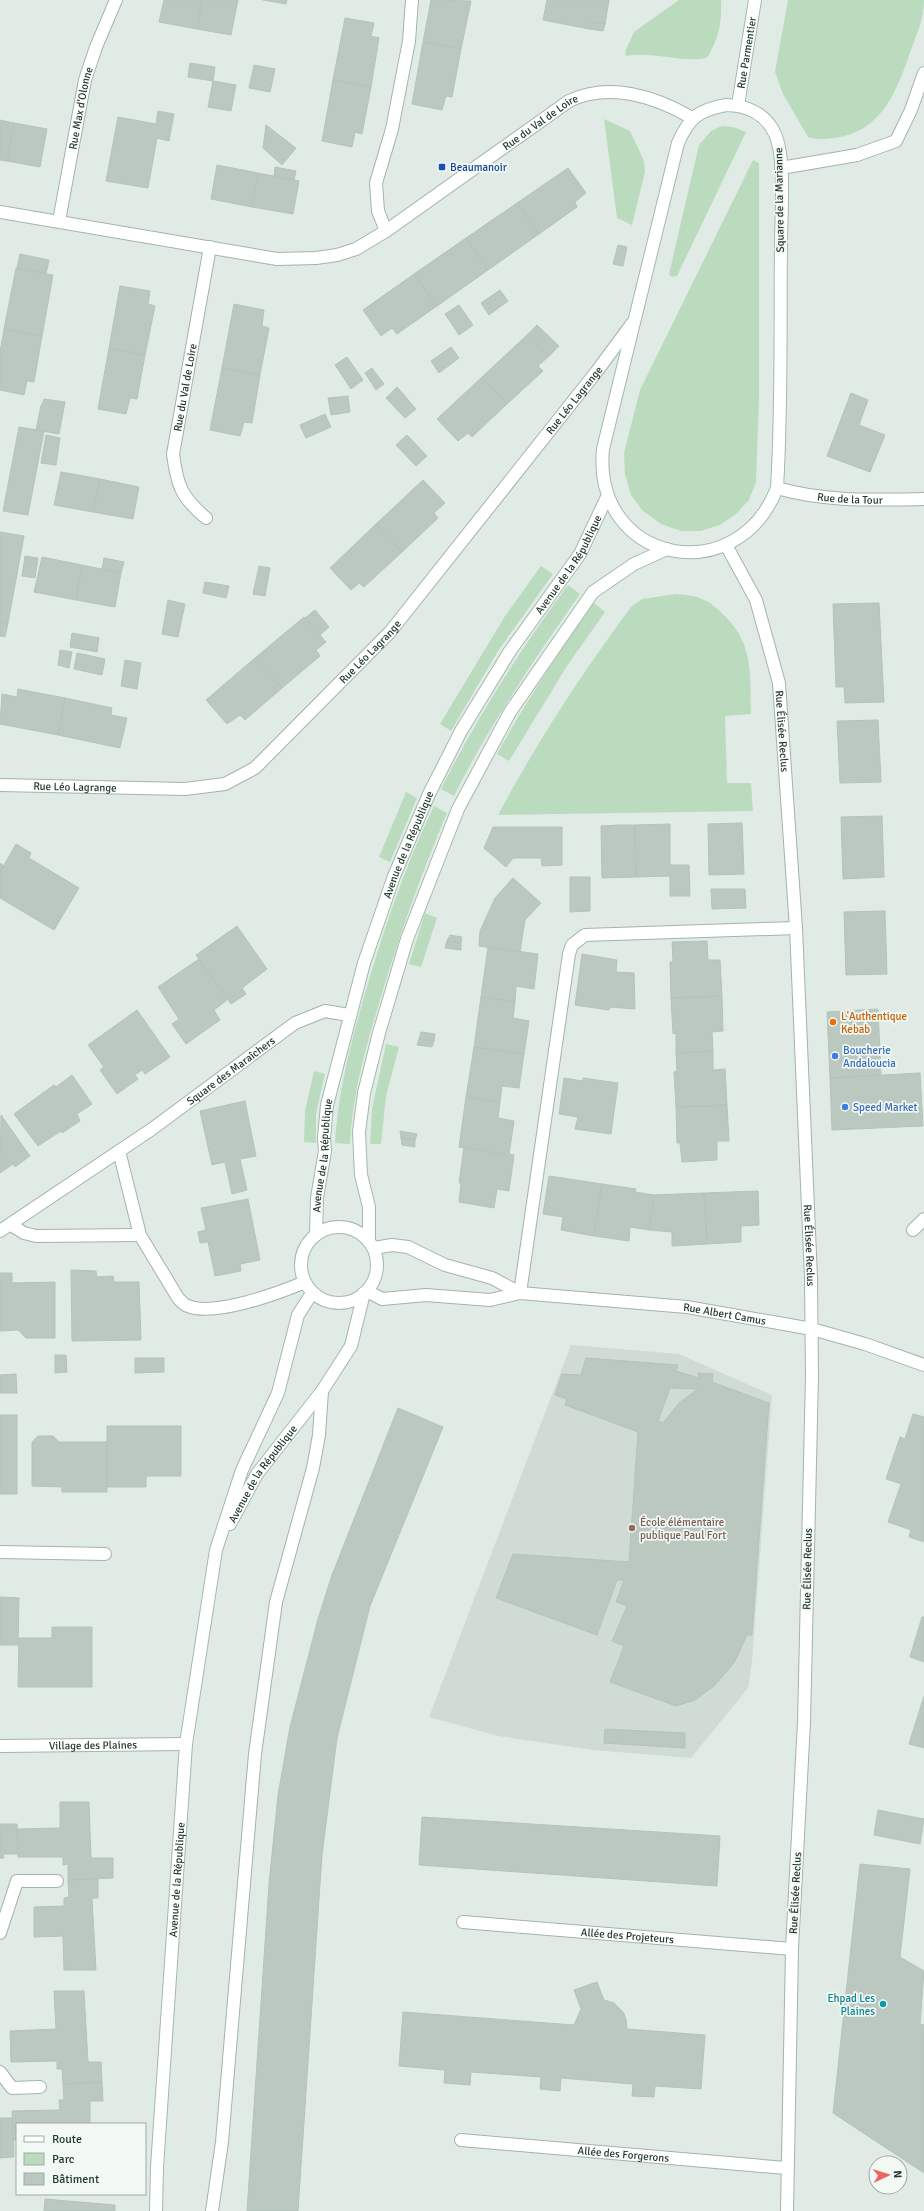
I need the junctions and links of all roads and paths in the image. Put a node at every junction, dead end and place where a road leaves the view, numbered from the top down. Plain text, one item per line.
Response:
1 (116, 0) edge
2 (412, 0) edge
3 (755, 0) edge
4 (924, 73) edge
5 (738, 105) junction
6 (692, 118) junction
7 (781, 168) junction
8 (0, 212) edge
9 (59, 221) junction
10 (386, 231) junction
11 (210, 247) junction
12 (634, 321) junction
13 (777, 488) junction
14 (607, 497) junction
15 (924, 499) edge
16 (206, 518) dead end
17 (726, 545) junction
18 (667, 549) junction
19 (0, 785) edge
20 (796, 928) junction
21 (349, 1015) junction
22 (119, 1151) junction
23 (924, 1219) edge
24 (12, 1225) junction
25 (913, 1230) dead end
26 (0, 1231) edge
27 (316, 1234) junction
28 (140, 1235) junction
29 (371, 1244) junction
30 (305, 1282) junction
31 (366, 1292) junction
32 (312, 1293) junction
33 (520, 1293) junction
34 (812, 1329) junction
35 (924, 1365) edge
36 (322, 1391) junction
37 (216, 1550) junction
38 (0, 1552) edge
39 (105, 1554) dead end
40 (186, 1744) junction
41 (0, 1746) edge
42 (57, 1881) dead end
43 (464, 1922) dead end
44 (0, 1933) edge
45 (792, 1949) junction
46 (0, 2072) edge
47 (40, 2087) dead end
48 (461, 2140) dead end
49 (786, 2168) junction
50 (156, 2211) edge
51 (212, 2211) edge
52 (787, 2211) edge

1 - 9 street, Rue Max d'Olonne
2 - 10 street
3 - 5 street, Rue Parmentier
4 - 7 street
5 - 6 street, Square de la Marianne
5 - 7 street, Square de la Marianne
6 - 10 street, Rue du Val de Loire
6 - 12 street, Square de la Marianne
7 - 13 street, Square de la Marianne
8 - 9 street, Rue du Val de Loire
9 - 11 street, Rue du Val de Loire
10 - 11 street, Rue du Val de Loire
11 - 16 street, Rue du Val de Loire
12 - 14 street, Square de la Marianne
12 - 19 street, Rue Léo Lagrange
13 - 15 street, Rue de la Tour
13 - 17 street, Square de la Marianne
14 - 18 street, Square de la Marianne
14 - 21 street, Avenue de la République
17 - 18 street, Square de la Marianne
17 - 20 street, Rue Élisée Reclus
18 - 29 street
20 - 33 street
20 - 34 street, Rue Élisée Reclus
21 - 22 street, Square des Maraîchers
21 - 27 street, Avenue de la République
22 - 24 street, Square des Maraîchers
22 - 28 street
23 - 25 street
24 - 26 street, Square des Maraîchers
24 - 28 street
27 - 29 street
27 - 30 street
28 - 30 street
29 - 31 street
29 - 33 street, Rue Albert Camus
30 - 32 street
31 - 32 street
31 - 33 street, Rue Albert Camus
31 - 36 street, Avenue de la République
32 - 37 street, Avenue de la République
33 - 34 street, Rue Albert Camus
34 - 35 street, Rue Albert Camus
34 - 45 street, Rue Élisée Reclus
36 - 37 street, Avenue de la République
36 - 51 street
37 - 40 street, Avenue de la République
38 - 39 street
40 - 41 street, Village des Plaines
40 - 50 street, Avenue de la République
42 - 44 street
43 - 45 street, Allée des Projeteurs
45 - 49 street, Rue Élisée Reclus
46 - 47 street
48 - 49 street, Allée des Forgerons
49 - 52 street, Rue Élisée Reclus

